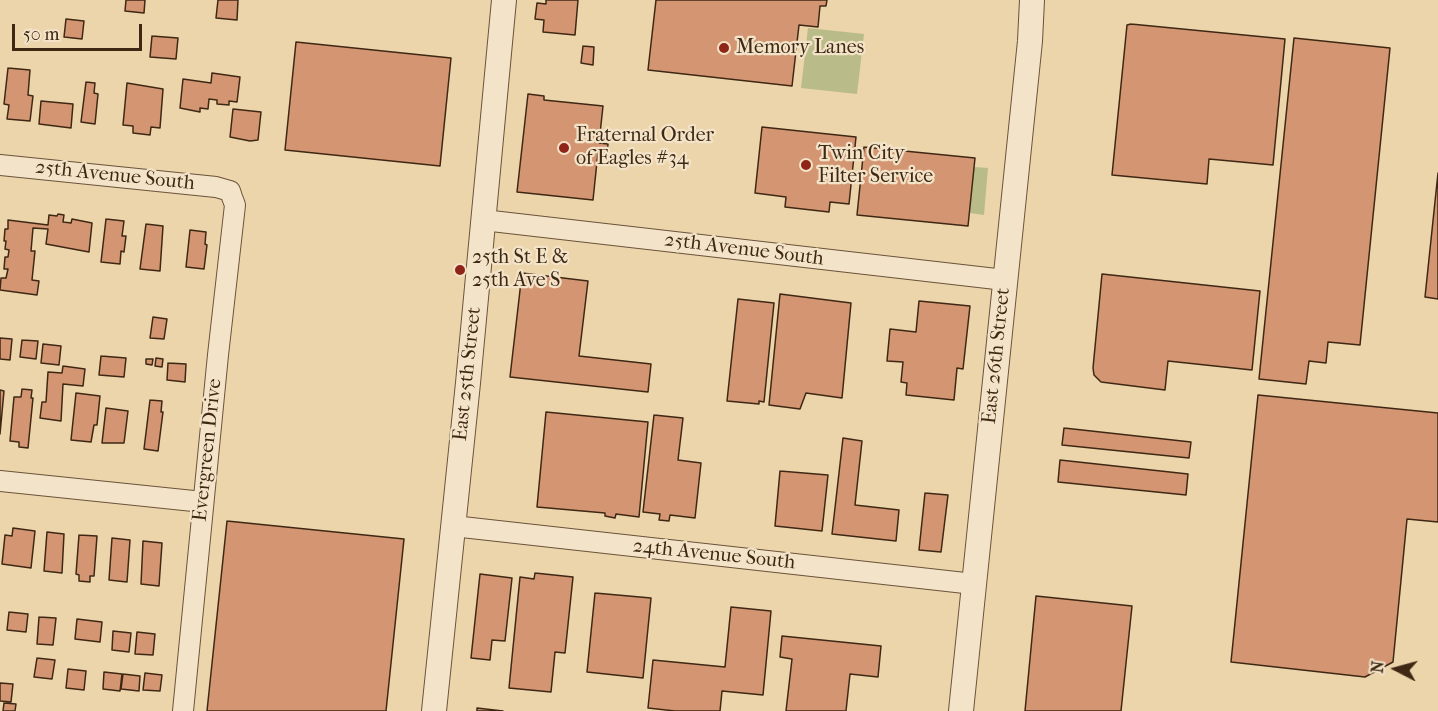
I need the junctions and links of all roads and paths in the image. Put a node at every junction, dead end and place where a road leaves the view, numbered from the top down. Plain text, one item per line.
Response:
1 (504, 0) edge
2 (1032, 0) edge
3 (0, 165) edge
4 (230, 191) joint
5 (483, 220) junction
6 (1005, 280) junction
7 (0, 481) edge
8 (203, 502) junction
9 (453, 526) junction
10 (974, 584) junction
11 (183, 711) edge
12 (434, 711) edge
13 (961, 711) edge

1 - 5 street, East 25th Street
2 - 6 street, East 26th Street
3 - 4 street, 25th Avenue South
4 - 8 street, Evergreen Drive
5 - 6 street, 25th Avenue South
5 - 9 street, East 25th Street
6 - 10 street, East 26th Street
7 - 8 street
8 - 11 street, Evergreen Drive
9 - 10 street, 24th Avenue South
9 - 12 street, East 25th Street
10 - 13 street, East 26th Street

